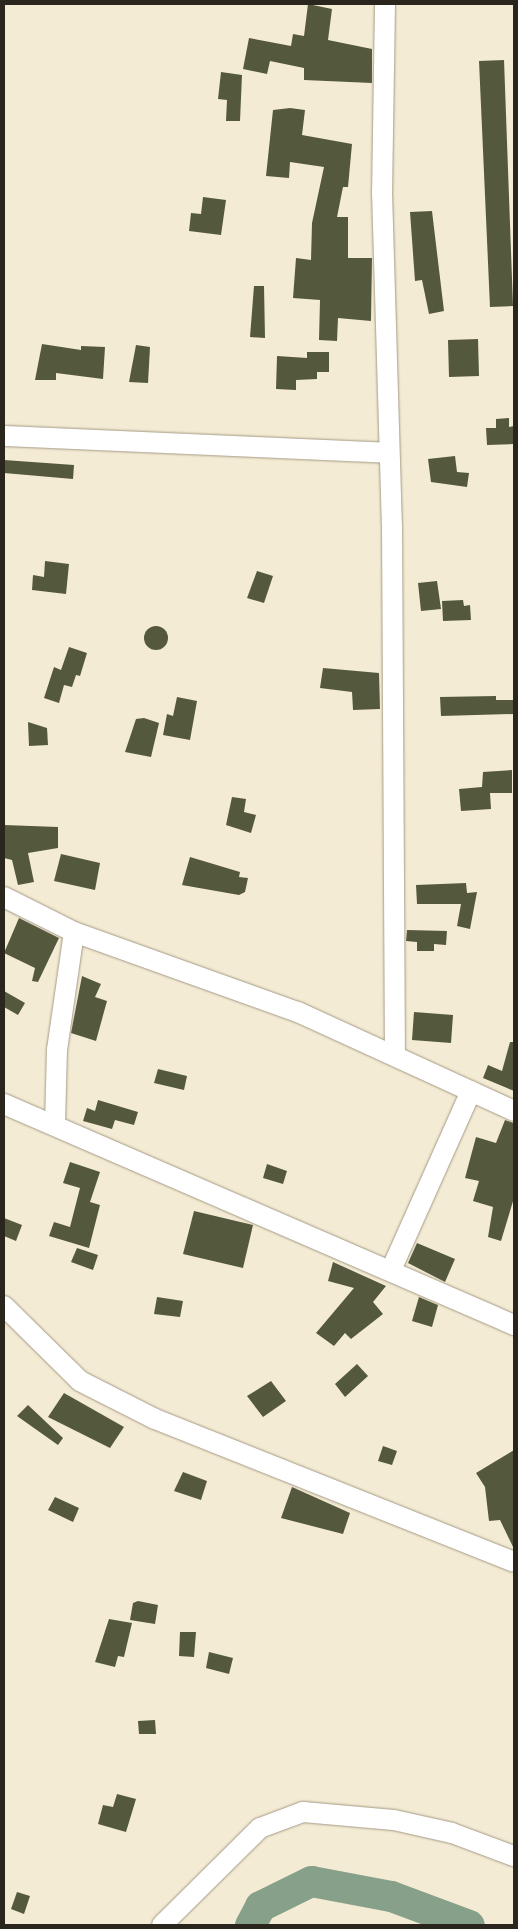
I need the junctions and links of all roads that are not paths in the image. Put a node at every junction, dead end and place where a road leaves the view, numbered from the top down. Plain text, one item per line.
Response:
1 (386, 4) edge
2 (4, 436) edge
3 (389, 453) junction
4 (4, 897) edge
5 (74, 932) junction
6 (395, 1056) junction
7 (471, 1091) junction
8 (4, 1104) edge
9 (514, 1111) edge
10 (55, 1125) junction
11 (391, 1270) junction
12 (4, 1306) edge
13 (514, 1325) edge
14 (514, 1562) edge
15 (514, 1856) edge
16 (162, 1925) edge

1 - 3 street
2 - 3 street
3 - 6 street
4 - 5 street
5 - 6 street
5 - 10 street
6 - 7 street
7 - 9 street
7 - 11 street
8 - 10 street
10 - 11 street
11 - 13 street
12 - 14 street
15 - 16 street

